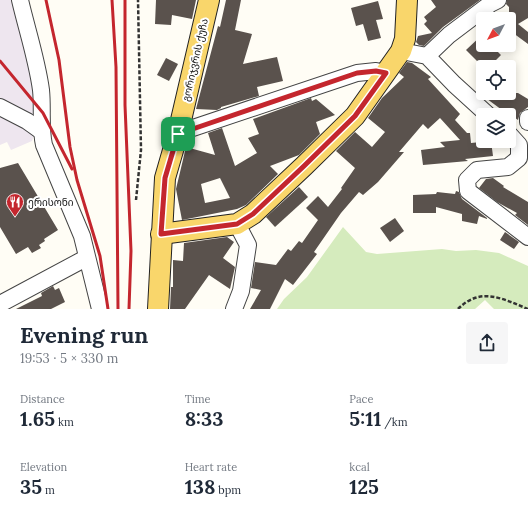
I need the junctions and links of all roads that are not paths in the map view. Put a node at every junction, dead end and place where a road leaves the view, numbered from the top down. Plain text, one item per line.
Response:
1 (20, 0) edge
2 (209, 0) edge
3 (406, 0) edge
4 (498, 0) edge
5 (401, 51) junction
6 (427, 56) junction
7 (386, 73) junction
8 (0, 107) edge
9 (480, 108) edge
10 (528, 118) edge
11 (528, 122) edge
12 (41, 131) junction
13 (178, 134) junction
14 (516, 142) edge
15 (525, 164) edge
16 (237, 224) junction
17 (161, 234) junction
18 (528, 238) edge
19 (86, 258) junction
20 (6, 301) edge
21 (100, 309) edge
22 (158, 309) edge
23 (234, 309) edge

1 - 12 street
2 - 13 main road, გორიჯვრის ქუჩა
3 - 5 main road
4 - 6 street
5 - 6 street
5 - 7 main road
6 - 9 street
7 - 13 street
7 - 16 main road
8 - 12 street
10 - 11 street
12 - 19 street
13 - 17 main road, გორიჯვრის ქუჩა
14 - 15 street
15 - 18 street
16 - 17 main road
16 - 23 street
17 - 22 main road, გორიჯვრის ქუჩა
19 - 20 street
19 - 21 street

